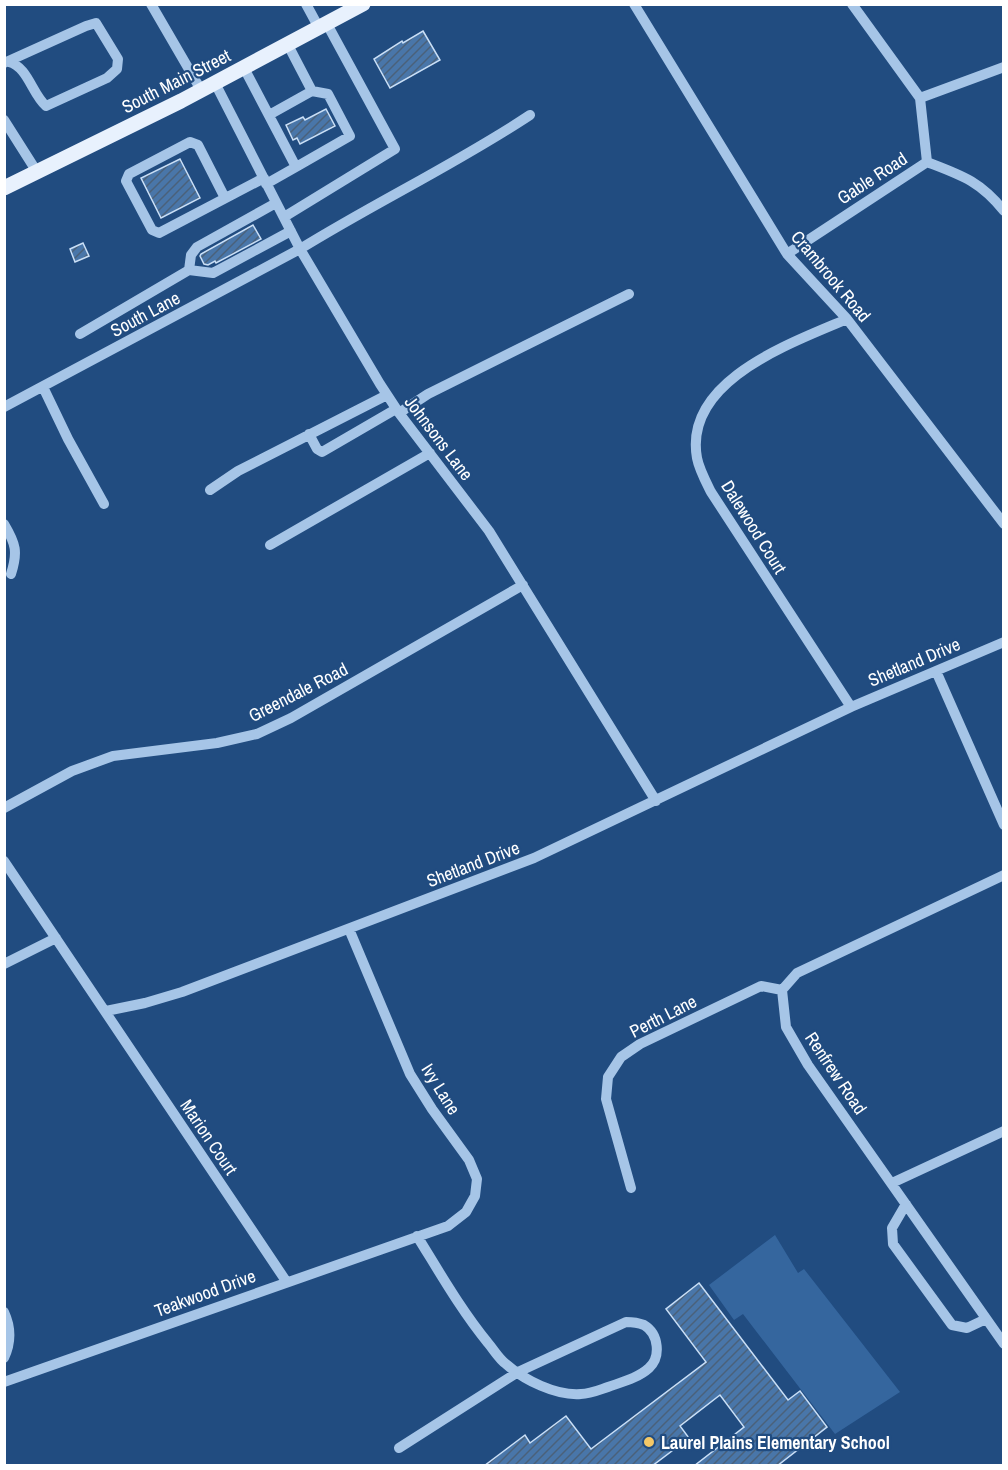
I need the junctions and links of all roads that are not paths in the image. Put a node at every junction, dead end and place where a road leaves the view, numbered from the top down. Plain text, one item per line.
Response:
1 (151, 4) edge
2 (306, 4) edge
3 (363, 4) edge
4 (634, 4) edge
5 (852, 4) edge
6 (323, 26) junction
7 (288, 45) junction
8 (7, 62) edge
9 (1004, 66) edge
10 (244, 68) junction
11 (208, 87) junction
12 (312, 91) junction
13 (920, 98) junction
14 (268, 115) junction
15 (530, 115) dead end
16 (4, 120) edge
17 (927, 162) junction
18 (296, 167) junction
19 (37, 172) junction
20 (265, 181) junction
21 (4, 188) edge
22 (225, 198) junction
23 (276, 203) junction
24 (1004, 211) edge
25 (284, 217) junction
26 (291, 231) junction
27 (300, 249) junction
28 (787, 254) junction
29 (189, 270) junction
30 (629, 294) dead end
31 (847, 319) junction
32 (80, 334) dead end
33 (43, 387) junction
34 (387, 394) junction
35 (4, 407) edge
36 (398, 411) junction
37 (309, 434) junction
38 (430, 453) junction
39 (210, 490) dead end
40 (104, 504) dead end
41 (4, 524) edge
42 (1004, 524) edge
43 (270, 545) dead end
44 (11, 574) dead end
45 (523, 585) junction
46 (1004, 642) edge
47 (936, 671) junction
48 (851, 707) junction
49 (656, 801) junction
50 (4, 808) edge
51 (1004, 825) edge
52 (4, 861) edge
53 (1004, 875) edge
54 (349, 929) junction
55 (56, 938) junction
56 (4, 964) edge
57 (782, 990) junction
58 (106, 1011) junction
59 (1004, 1131) edge
60 (892, 1183) junction
61 (631, 1188) dead end
62 (906, 1204) junction
63 (417, 1236) junction
64 (286, 1281) junction
65 (4, 1312) edge
66 (986, 1319) junction
67 (1004, 1344) edge
68 (4, 1358) edge
69 (518, 1372) junction
70 (4, 1382) edge
71 (399, 1448) dead end

1 - 11 street, Johnsons Lane
2 - 6 street
3 - 6 main road, South Main Street
4 - 28 street, Crambrook Road
5 - 13 street
6 - 7 main road, South Main Street
6 - 25 street
7 - 10 main road, South Main Street
7 - 12 street
8 - 8 street
9 - 13 street
10 - 11 main road, South Main Street
10 - 14 street
11 - 19 main road, South Main Street
11 - 20 street, Johnsons Lane
12 - 14 street
12 - 18 street
13 - 17 street
14 - 18 street
15 - 27 street, South Lane
16 - 19 street
17 - 24 street, Gable Road
17 - 28 street, Gable Road
18 - 20 street
19 - 21 main road, South Main Street
20 - 22 street
20 - 23 street, Johnsons Lane
22 - 22 street
23 - 25 street, Johnsons Lane
23 - 29 street
25 - 26 street, Johnsons Lane
26 - 27 street, Johnsons Lane
26 - 29 street
27 - 33 street, South Lane
27 - 34 street, Johnsons Lane
28 - 31 street, Crambrook Road
29 - 32 street
30 - 36 street
31 - 42 street, Crambrook Road
31 - 48 street, Dalewood Court
33 - 35 street, South Lane
33 - 40 street
34 - 36 street, Johnsons Lane
34 - 37 street
36 - 37 street
36 - 38 street, Johnsons Lane
37 - 39 street
38 - 43 street
38 - 45 street, Johnsons Lane
41 - 44 street
45 - 49 street, Johnsons Lane
45 - 50 street, Greendale Road
46 - 47 street, Shetland Drive
47 - 48 street, Shetland Drive
47 - 51 street
48 - 49 street, Shetland Drive
49 - 54 street, Shetland Drive
52 - 55 street
53 - 57 street
54 - 58 street, Shetland Drive
54 - 63 street, Ivy Lane
55 - 56 street
55 - 58 street
57 - 60 street, Renfrew Road
57 - 61 street, Perth Lane
58 - 64 street, Marion Court
59 - 60 street
60 - 62 street, Renfrew Road
62 - 66 street, Renfrew Road
62 - 66 street
63 - 64 street, Teakwood Drive
63 - 69 street
64 - 70 street, Teakwood Drive
65 - 68 street
66 - 67 street, Renfrew Road
69 - 69 street
69 - 71 street

